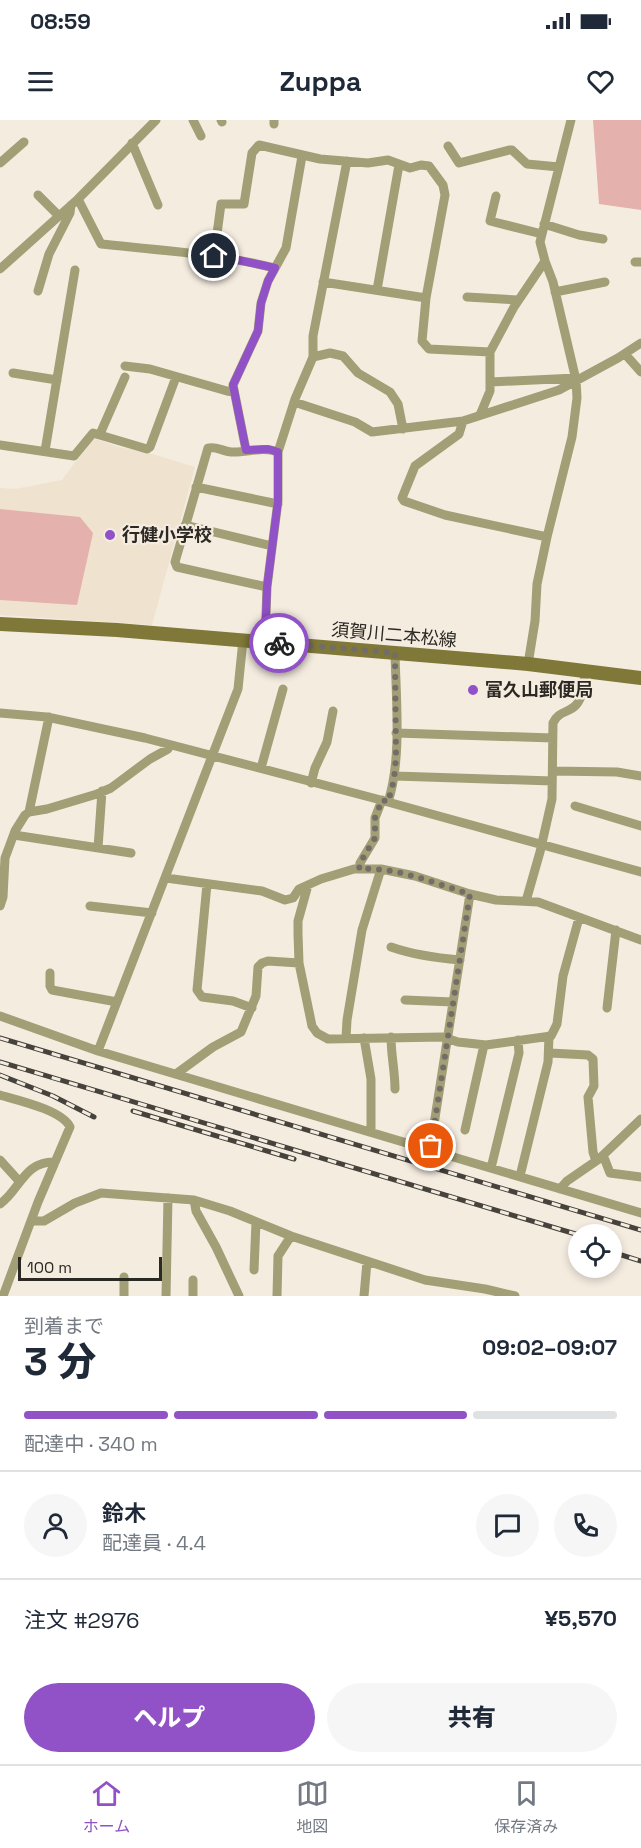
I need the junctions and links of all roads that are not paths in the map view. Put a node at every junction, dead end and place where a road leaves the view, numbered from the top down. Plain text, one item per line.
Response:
1 (156, 120) edge
2 (193, 120) edge
3 (571, 120) edge
4 (201, 136) dead end
5 (24, 142) dead end
6 (132, 143) junction
7 (448, 146) dead end
8 (302, 156) junction
9 (346, 161) junction
10 (0, 163) edge
11 (399, 165) junction
12 (559, 167) junction
13 (38, 195) dead end
14 (496, 195) dead end
15 (74, 202) junction
16 (158, 205) dead end
17 (59, 216) junction
18 (543, 229) junction
19 (603, 239) dead end
20 (214, 256) junction
21 (544, 261) junction
22 (0, 268) edge
23 (275, 268) junction
24 (75, 270) dead end
25 (323, 282) junction
26 (605, 282) dead end
27 (377, 290) junction
28 (38, 291) dead end
29 (555, 292) junction
30 (467, 297) dead end
31 (426, 298) junction
32 (518, 300) junction
33 (641, 343) edge
34 (490, 352) junction
35 (625, 354) junction
36 (313, 357) junction
37 (125, 366) dead end
38 (641, 372) edge
39 (13, 373) dead end
40 (176, 376) junction
41 (124, 377) dead end
42 (576, 379) junction
43 (57, 380) junction
44 (491, 382) junction
45 (233, 392) junction
46 (294, 402) junction
47 (480, 415) junction
48 (463, 421) junction
49 (403, 429) junction
50 (100, 434) junction
51 (0, 445) edge
52 (246, 450) junction
53 (45, 451) junction
54 (278, 452) junction
55 (196, 487) junction
56 (278, 504) junction
57 (185, 525) junction
58 (547, 537) junction
59 (272, 546) junction
60 (267, 587) junction
61 (0, 624) edge
62 (243, 640) junction
63 (265, 642) junction
64 (395, 653) junction
65 (528, 664) junction
66 (585, 671) junction
67 (641, 678) edge
68 (283, 690) dead end
69 (333, 711) dead end
70 (0, 713) edge
71 (49, 717) junction
72 (396, 733) junction
73 (553, 738) junction
74 (170, 745) junction
75 (212, 756) junction
76 (261, 768) junction
77 (394, 776) junction
78 (553, 776) junction
79 (641, 776) edge
80 (311, 783) junction
81 (102, 791) junction
82 (385, 801) junction
83 (576, 806) dead end
84 (29, 812) junction
85 (641, 826) edge
86 (14, 835) junction
87 (541, 845) junction
88 (98, 848) junction
89 (131, 853) dead end
90 (2, 864) edge
91 (359, 869) junction
92 (381, 869) junction
93 (641, 872) edge
94 (166, 878) junction
95 (207, 884) junction
96 (308, 885) junction
97 (470, 894) junction
98 (526, 901) junction
99 (0, 906) edge
100 (90, 906) dead end
101 (152, 913) junction
102 (579, 918) junction
103 (616, 930) junction
104 (641, 940) edge
105 (391, 947) dead end
106 (460, 960) junction
107 (300, 963) junction
108 (50, 973) dead end
109 (405, 1000) dead end
110 (117, 1002) junction
111 (453, 1002) junction
112 (252, 1008) junction
113 (607, 1008) dead end
114 (0, 1016) edge
115 (549, 1036) junction
116 (391, 1037) junction
117 (346, 1038) junction
118 (364, 1038) junction
119 (448, 1039) junction
120 (518, 1040) junction
121 (484, 1045) junction
122 (98, 1051) junction
123 (549, 1053) junction
124 (177, 1074) junction
125 (395, 1089) dead end
126 (0, 1095) edge
127 (641, 1119) edge
128 (465, 1130) dead end
129 (371, 1132) junction
130 (430, 1150) junction
131 (600, 1158) junction
132 (0, 1160) edge
133 (55, 1162) junction
134 (491, 1168) junction
135 (520, 1176) junction
136 (641, 1177) edge
137 (19, 1181) junction
138 (560, 1189) junction
139 (168, 1198) junction
140 (194, 1200) junction
141 (0, 1203) edge
142 (641, 1213) edge
143 (31, 1221) junction
144 (256, 1222) junction
145 (291, 1236) junction
146 (367, 1262) junction
147 (254, 1270) dead end
148 (124, 1277) dead end
149 (193, 1280) dead end
150 (3, 1296) edge
151 (124, 1296) edge
152 (166, 1296) edge
153 (193, 1296) edge
154 (239, 1296) edge
155 (277, 1296) edge
156 (364, 1296) edge
157 (515, 1296) edge

1 - 6 street
2 - 4 street
3 - 12 street
5 - 10 street
6 - 15 street
6 - 16 street
7 - 12 street
8 - 9 street
8 - 20 street
8 - 23 street
9 - 11 street
9 - 25 street
11 - 27 street
11 - 31 street
12 - 18 street
13 - 17 street
14 - 18 street
15 - 17 street
15 - 20 street
15 - 28 street
17 - 22 street
18 - 19 street
18 - 21 street
20 - 23 street
21 - 29 street
21 - 32 street
23 - 45 street
24 - 43 street
25 - 27 street
25 - 36 street
26 - 29 street
27 - 31 street
29 - 42 street
30 - 32 street
31 - 34 street
32 - 34 street
33 - 35 street
34 - 44 street
35 - 38 street
35 - 42 street
36 - 46 street
36 - 49 street
37 - 40 street
39 - 43 street
40 - 45 street
40 - 50 street
41 - 50 street
42 - 44 street
42 - 47 street
42 - 58 street
43 - 53 street
44 - 47 street
45 - 52 street
46 - 49 street
46 - 54 street
47 - 48 street
48 - 49 street
48 - 58 street
50 - 53 street
51 - 53 street
52 - 54 street
52 - 55 street
54 - 56 street
55 - 56 street
55 - 57 street
56 - 59 street
57 - 59 street
57 - 60 street
58 - 65 street
59 - 60 street
60 - 63 street
61 - 62 main road, 須賀川二本松線
62 - 63 main road, 須賀川二本松線
62 - 75 street
63 - 64 main road, 須賀川二本松線
64 - 65 main road, 須賀川二本松線
64 - 72 street
65 - 66 main road, 須賀川二本松線
66 - 67 main road, 須賀川二本松線
66 - 73 street
68 - 76 street
69 - 80 street
70 - 71 street
71 - 74 street
71 - 84 street
72 - 73 street
72 - 77 street
73 - 78 street
74 - 75 street
74 - 81 street
75 - 76 street
75 - 94 street
76 - 80 street
77 - 78 street
77 - 82 street
78 - 79 street
78 - 87 street
80 - 82 street
81 - 84 street
81 - 88 street
82 - 87 street
82 - 91 street
83 - 85 street
84 - 86 street
86 - 88 street
86 - 90 street
87 - 93 street
87 - 98 street
88 - 89 street
90 - 99 street
91 - 92 street
91 - 96 street
92 - 97 street
92 - 117 street
94 - 95 street
94 - 101 street
95 - 96 street
95 - 112 street
96 - 107 street
97 - 98 street
97 - 106 street
98 - 102 street
100 - 101 street
101 - 110 street
102 - 103 street
102 - 115 street
103 - 104 street
103 - 113 street
105 - 106 street
106 - 111 street
107 - 112 street
107 - 117 street
108 - 110 street
109 - 111 street
110 - 122 street
111 - 119 street
112 - 124 street
114 - 122 street
115 - 120 street
115 - 123 street
116 - 118 street
116 - 119 street
116 - 125 street
117 - 118 street
118 - 129 street
119 - 121 street
119 - 130 street
120 - 121 street
120 - 134 street
121 - 128 street
122 - 124 street
123 - 131 street
123 - 135 street
124 - 129 street
126 - 133 street
127 - 131 street
129 - 130 street
130 - 134 street
131 - 136 street
131 - 138 street
132 - 137 street
133 - 137 street
133 - 143 street
134 - 135 street
135 - 138 street
137 - 141 street
138 - 142 street
139 - 140 street
139 - 143 street
139 - 152 street
140 - 144 street
140 - 154 street
143 - 150 street
144 - 145 street
144 - 147 street
145 - 146 street
145 - 155 street
146 - 156 street
146 - 157 street
148 - 151 street
149 - 153 street

